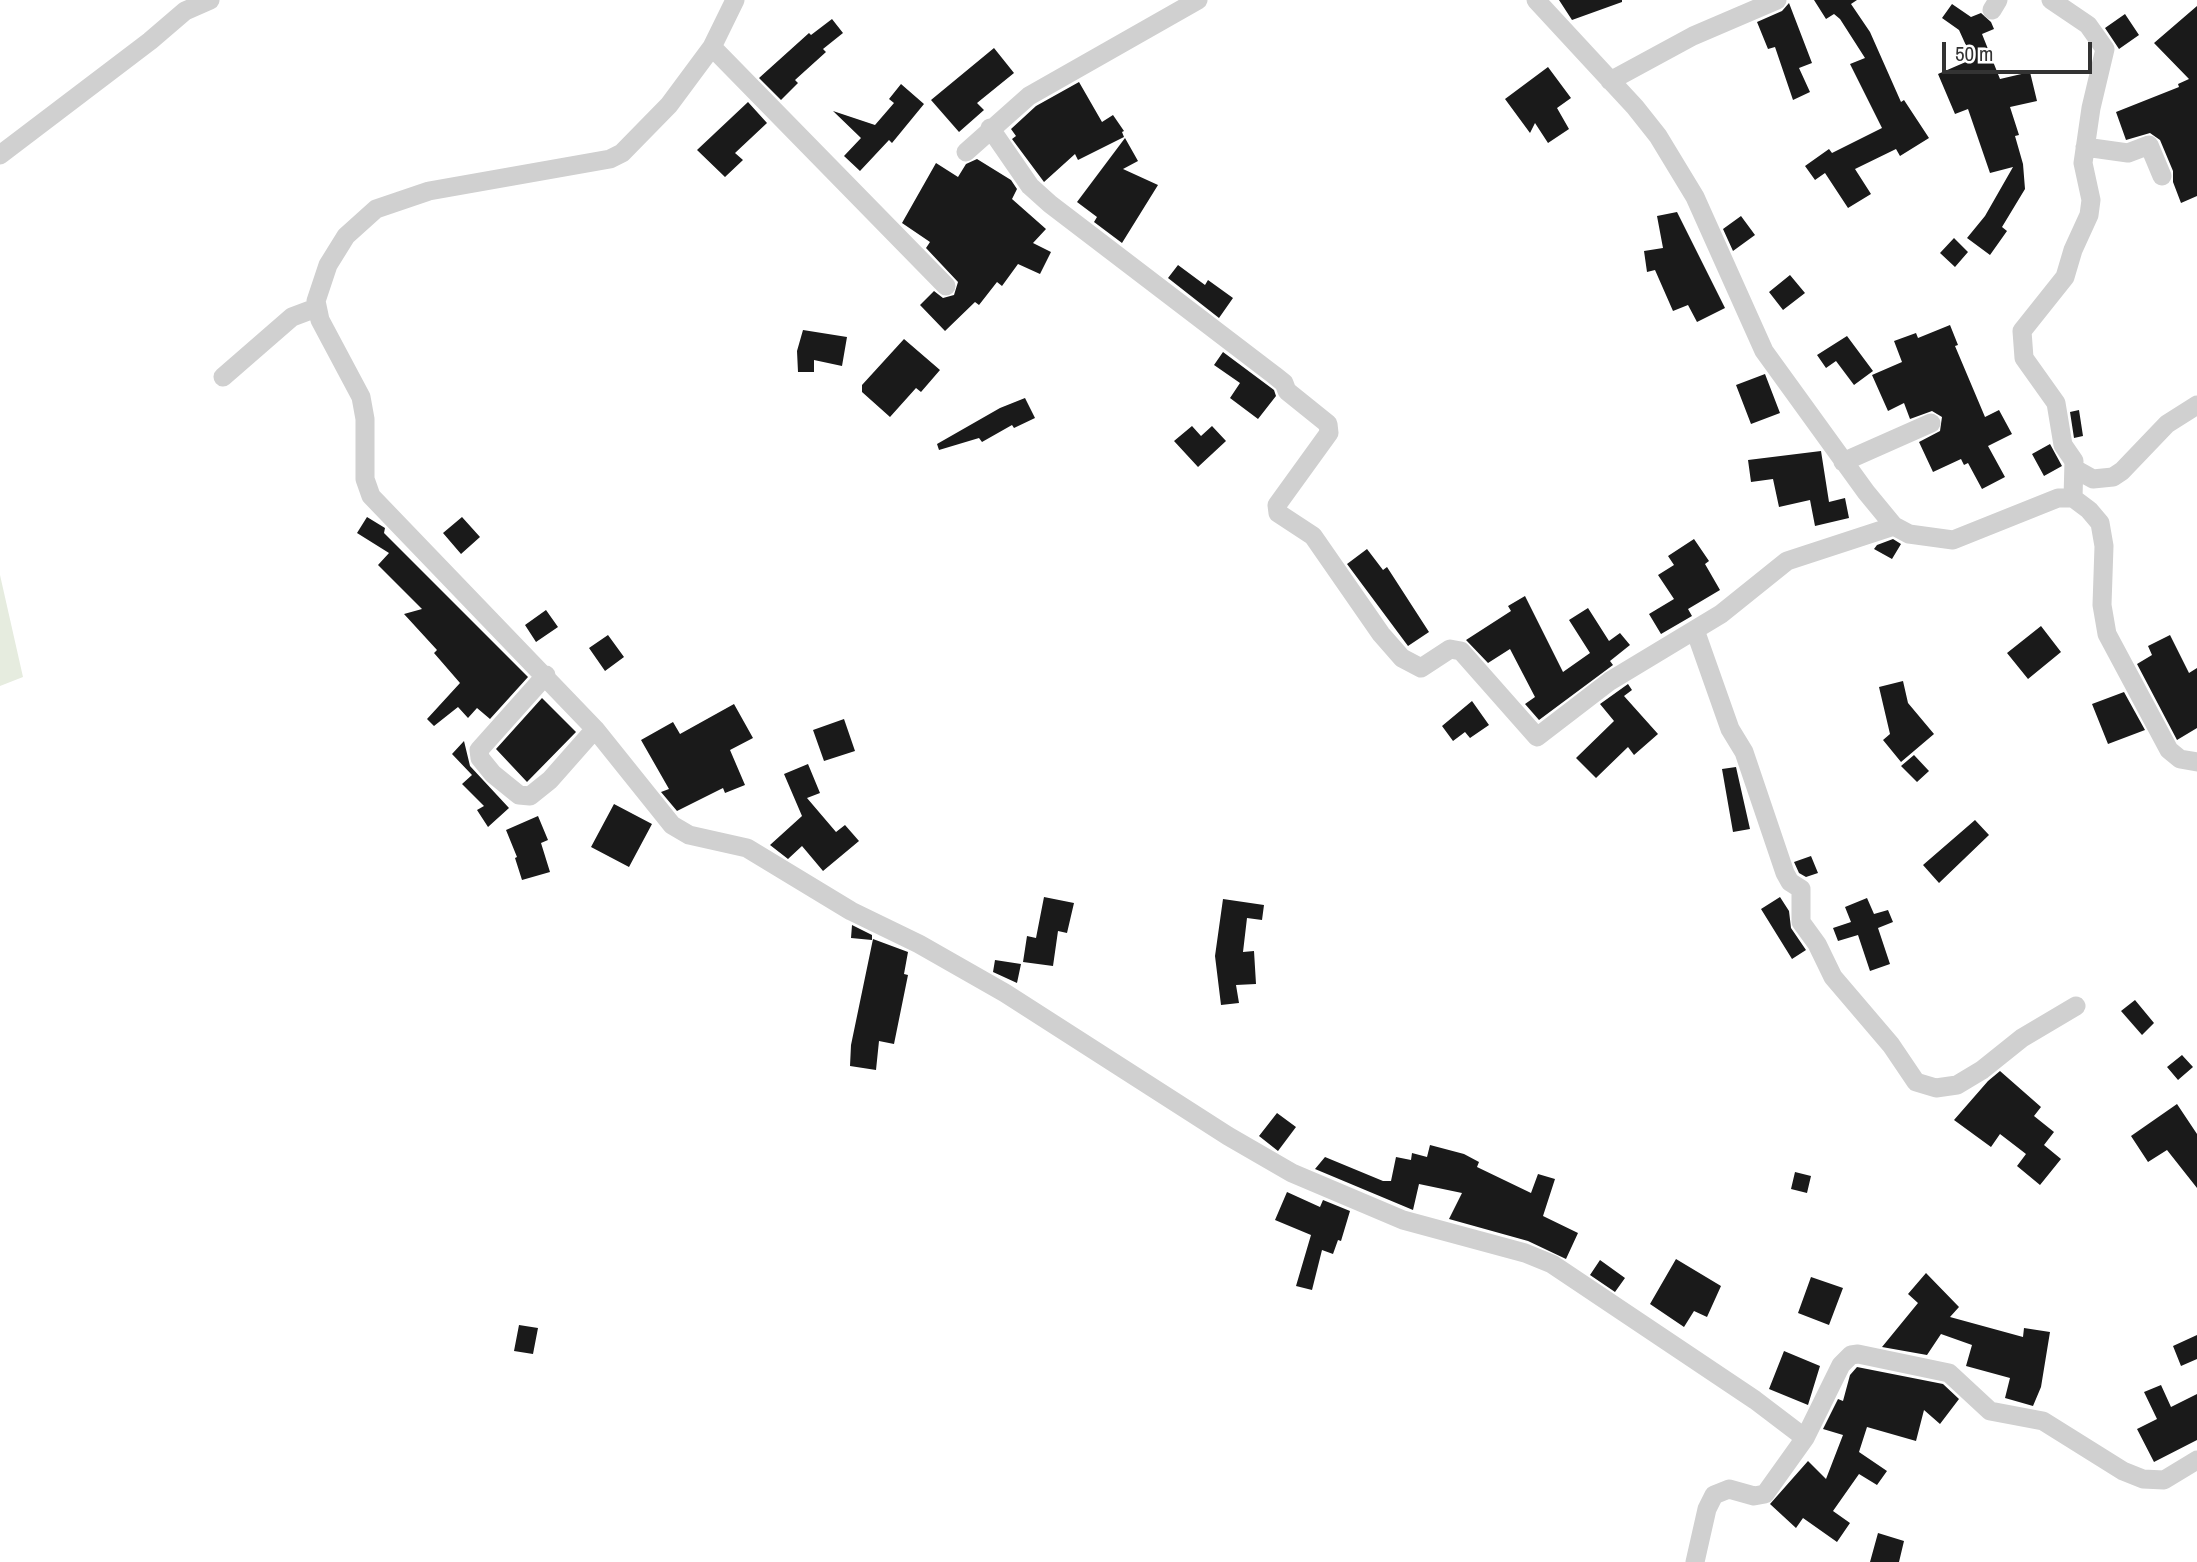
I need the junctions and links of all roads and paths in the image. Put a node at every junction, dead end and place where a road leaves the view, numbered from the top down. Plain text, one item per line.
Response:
1 (210, 0) edge
2 (735, 0) edge
3 (1198, 0) edge
4 (1536, 0) edge
5 (1777, 0) edge
6 (2050, 0) edge
7 (712, 47) junction
8 (1610, 81) junction
9 (990, 128) junction
10 (2084, 148) junction
11 (966, 152) dead end
12 (0, 155) edge
13 (2162, 176) dead end
14 (946, 286) dead end
15 (316, 308) junction
16 (223, 377) dead end
17 (2197, 405) edge
18 (1931, 423) dead end
19 (1843, 461) junction
20 (2075, 469) junction
21 (2073, 498) junction
22 (1894, 526) junction
23 (1695, 630) junction
24 (546, 675) junction
25 (595, 729) junction
26 (2197, 762) edge
27 (2076, 1006) dead end
28 (1805, 1438) junction
29 (2197, 1460) edge
30 (1695, 1562) edge

1 - 12 street
2 - 7 street
3 - 9 street
4 - 8 street
5 - 8 street
6 - 10 street
7 - 14 street
7 - 15 street
8 - 19 street
9 - 11 street
9 - 23 street
10 - 13 street
10 - 20 street
15 - 16 street
15 - 24 street
17 - 20 street
18 - 19 street
19 - 22 street
20 - 21 street
21 - 22 street
21 - 26 street
22 - 23 street
23 - 27 street
24 - 25 street
24 - 25 street
25 - 28 street
28 - 29 street
28 - 30 street

